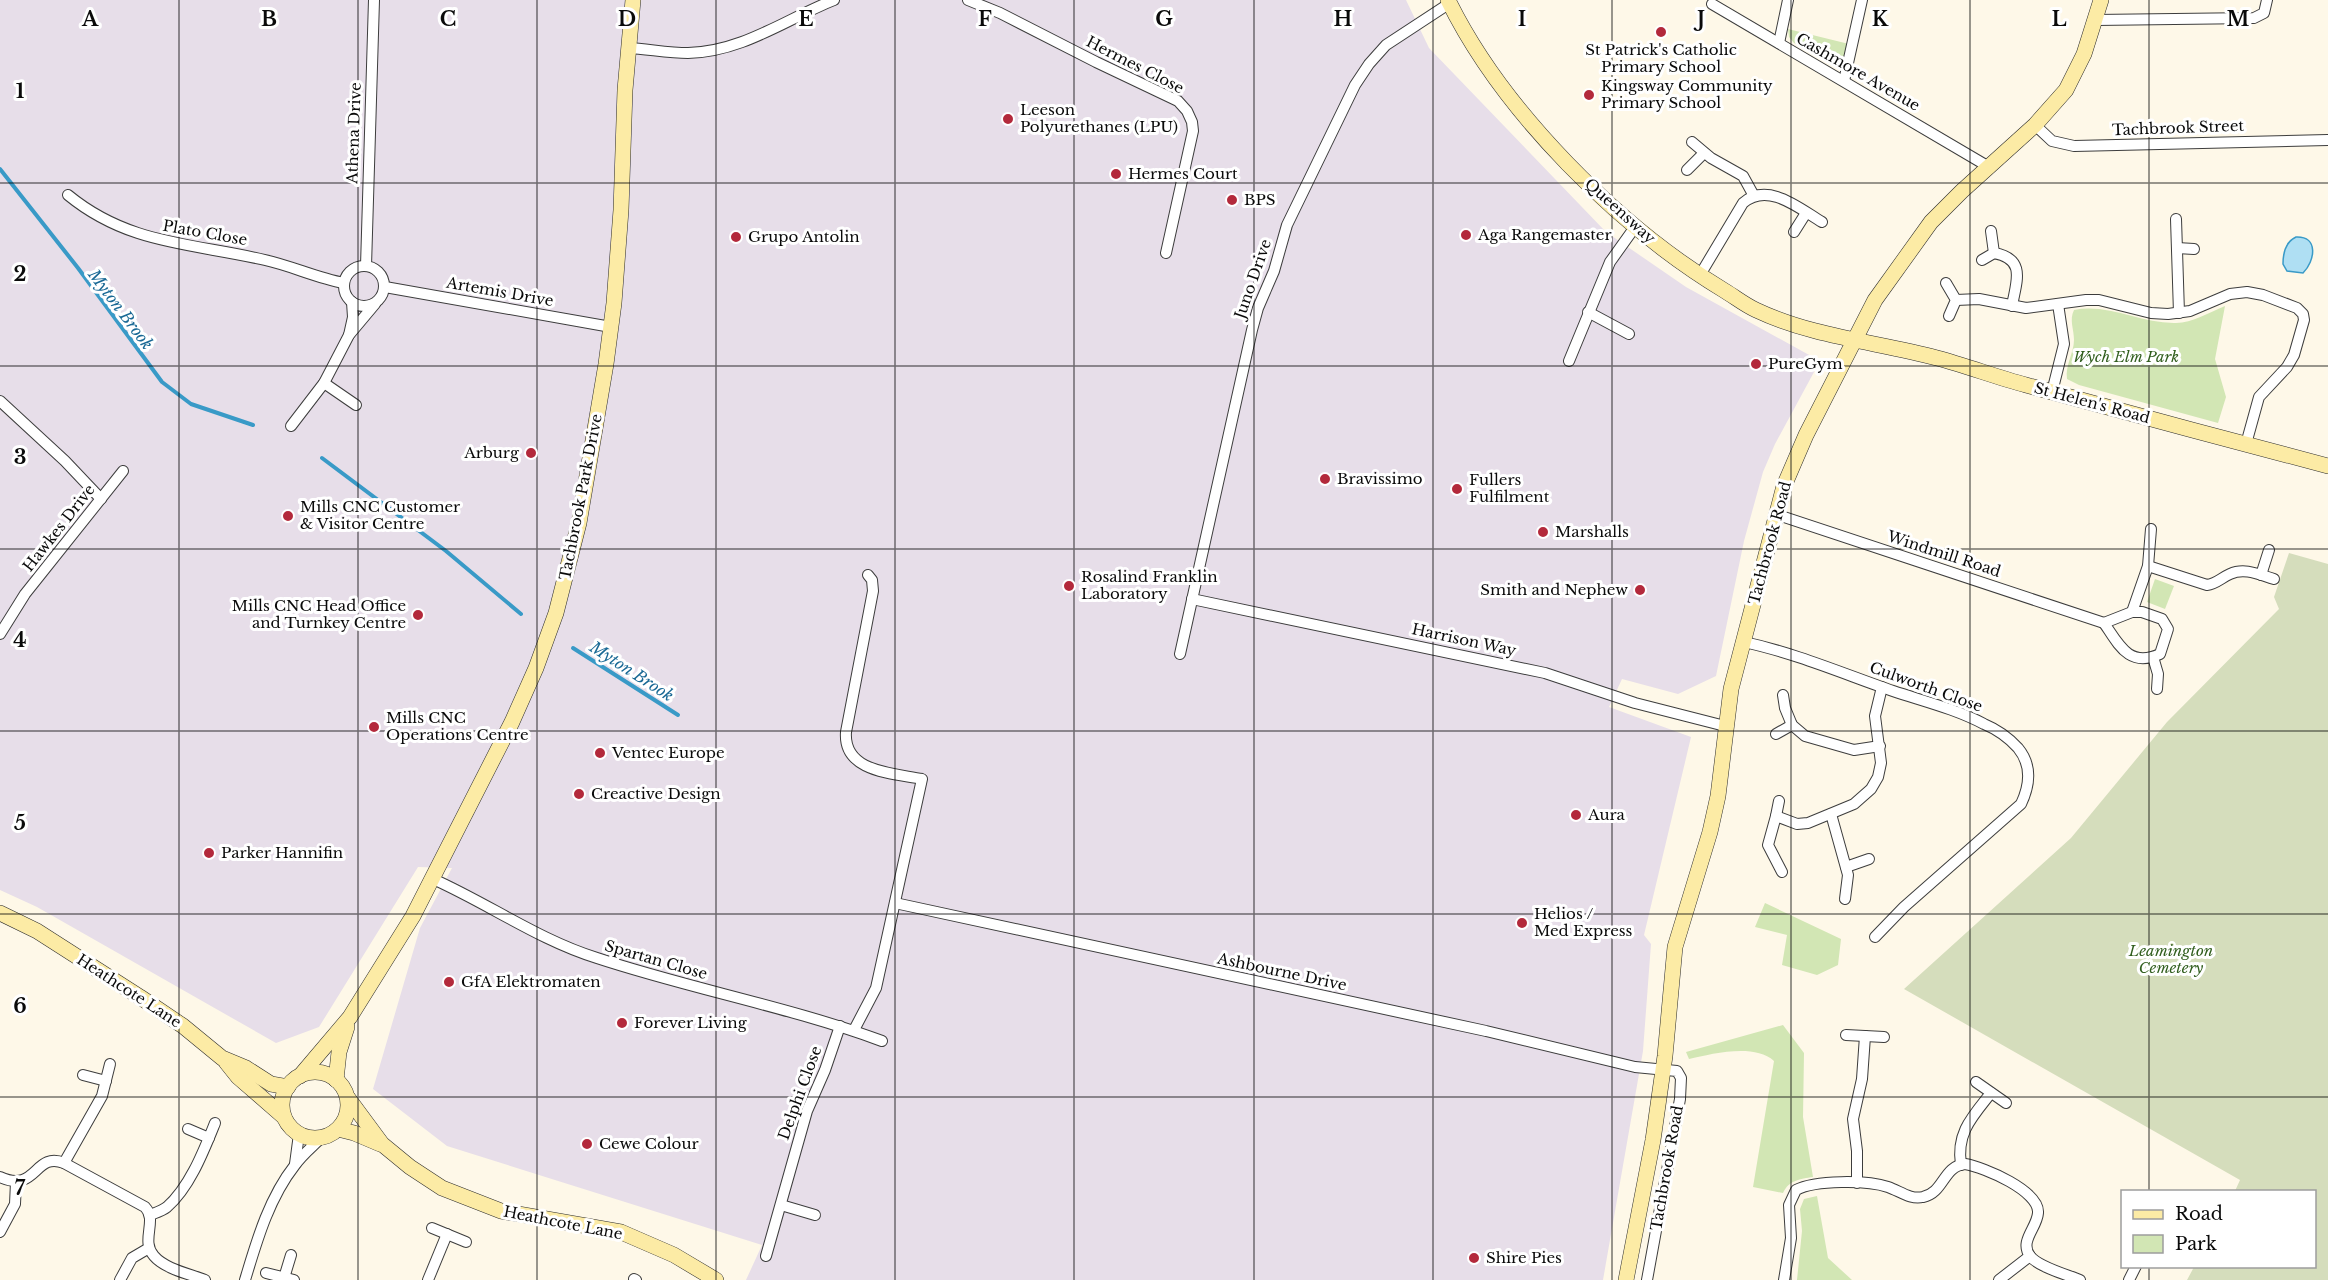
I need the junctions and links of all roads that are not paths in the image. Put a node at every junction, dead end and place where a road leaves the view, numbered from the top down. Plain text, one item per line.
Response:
1 (374, 0) edge
2 (633, 0) edge
3 (834, 0) edge
4 (968, 0) edge
5 (1788, 0) edge
6 (1862, 0) edge
7 (2101, 0) edge
8 (2267, 0) edge
9 (1449, 2) edge
10 (1712, 4) dead end
11 (2095, 20) junction
12 (1779, 43) junction
13 (628, 48) junction
14 (1844, 81) junction
15 (2035, 125) junction
16 (2328, 140) edge
17 (1692, 142) dead end
18 (1704, 153) junction
19 (1989, 167) junction
20 (1687, 170) dead end
21 (68, 195) dead end
22 (1754, 196) junction
23 (1806, 213) junction
24 (2176, 219) dead end
25 (1822, 222) dead end
26 (1635, 227) junction
27 (1991, 231) dead end
28 (1794, 232) dead end
29 (2177, 248) junction
30 (2194, 249) dead end
31 (1166, 253) dead end
32 (1994, 253) junction
33 (1982, 260) dead end
34 (366, 266) junction
35 (1700, 275) junction
36 (344, 283) junction
37 (1946, 283) dead end
38 (385, 287) junction
39 (1956, 300) junction
40 (352, 302) junction
41 (375, 304) junction
42 (2058, 304) junction
43 (2012, 306) junction
44 (1588, 312) junction
45 (2179, 313) junction
46 (1949, 316) dead end
47 (611, 327) junction
48 (1629, 334) dead end
49 (349, 335) junction
50 (1855, 341) junction
51 (1569, 361) dead end
52 (324, 383) junction
53 (2052, 392) junction
54 (0, 401) edge
55 (356, 405) dead end
56 (291, 426) dead end
57 (2246, 444) junction
58 (2328, 466) edge
59 (123, 471) dead end
60 (101, 499) junction
61 (1775, 514) junction
62 (2151, 529) dead end
63 (2269, 550) dead end
64 (2148, 566) junction
65 (868, 574) dead end
66 (2261, 575) junction
67 (2274, 579) dead end
68 (1192, 599) junction
69 (2132, 612) junction
70 (2104, 623) junction
71 (0, 634) edge
72 (1744, 642) junction
73 (1180, 654) dead end
74 (2153, 657) junction
75 (1882, 687) junction
76 (2157, 689) dead end
77 (1783, 695) dead end
78 (1791, 725) junction
79 (1725, 726) junction
80 (1776, 734) dead end
81 (1880, 746) junction
82 (1779, 801) dead end
83 (1831, 814) junction
84 (1776, 816) junction
85 (1869, 859) dead end
86 (1846, 867) junction
87 (1782, 872) dead end
88 (433, 879) junction
89 (1845, 899) dead end
90 (895, 903) junction
91 (0, 913) edge
92 (1875, 937) dead end
93 (350, 1017) junction
94 (840, 1026) junction
95 (854, 1030) junction
96 (1846, 1035) dead end
97 (1865, 1036) junction
98 (1884, 1037) dead end
99 (882, 1041) dead end
100 (222, 1058) junction
101 (110, 1064) dead end
102 (1663, 1070) junction
103 (83, 1075) dead end
104 (300, 1076) junction
105 (336, 1080) junction
106 (106, 1081) junction
107 (1976, 1082) dead end
108 (288, 1087) junction
109 (1991, 1093) junction
110 (348, 1098) junction
111 (2006, 1103) dead end
112 (284, 1117) junction
113 (215, 1123) dead end
114 (188, 1129) dead end
115 (338, 1129) junction
116 (299, 1134) junction
117 (209, 1138) junction
118 (321, 1138) junction
119 (382, 1144) junction
120 (64, 1162) junction
121 (295, 1164) junction
122 (1961, 1165) junction
123 (0, 1176) edge
124 (16, 1182) junction
125 (1857, 1183) junction
126 (781, 1205) junction
127 (150, 1215) junction
128 (815, 1215) dead end
129 (432, 1228) dead end
130 (0, 1232) edge
131 (447, 1234) junction
132 (466, 1242) dead end
133 (149, 1248) junction
134 (291, 1255) dead end
135 (766, 1256) dead end
136 (2030, 1256) junction
137 (266, 1273) dead end
138 (289, 1279) edge
139 (120, 1280) edge
140 (206, 1280) edge
141 (245, 1280) edge
142 (428, 1280) edge
143 (716, 1280) edge
144 (1626, 1280) edge
145 (1647, 1280) edge
146 (1784, 1280) edge
147 (1999, 1280) edge
148 (2080, 1280) edge

1 - 34 street, Athena Drive
2 - 13 street, Tachbrook Park Drive
3 - 13 street
4 - 31 street, Hermes Close
5 - 12 street
6 - 14 street
7 - 11 street, Tachbrook Road
8 - 11 street
9 - 26 street, Queensway
9 - 68 street, Juno Drive
10 - 12 street, Cashmore Avenue
11 - 15 street, Tachbrook Road
12 - 14 street, Cashmore Avenue
13 - 47 street, Tachbrook Park Drive
14 - 19 street, Cashmore Avenue
15 - 16 street, Tachbrook Street
15 - 19 street, Tachbrook Road
17 - 18 street
18 - 20 street
18 - 22 street
19 - 50 street, Tachbrook Road
21 - 36 street, Plato Close
22 - 23 street
22 - 35 street
23 - 25 street
23 - 28 street
24 - 29 street
26 - 35 street, Queensway
26 - 44 street
27 - 32 street
29 - 30 street
29 - 45 street
32 - 33 street
32 - 43 street
34 - 36 street
34 - 38 street
35 - 50 street, Queensway
36 - 40 street
37 - 39 street
38 - 41 street
38 - 47 street, Artemis Drive
39 - 43 street
39 - 46 street
40 - 41 street
40 - 49 street
41 - 49 street
42 - 43 street
42 - 45 street
42 - 53 street
44 - 48 street
44 - 51 street
45 - 57 street
47 - 88 street, Tachbrook Park Drive
49 - 52 street
50 - 53 street, St Helen's Road
50 - 61 street, Tachbrook Road
52 - 55 street
52 - 56 street
53 - 57 street, St Helen's Road
54 - 60 street
57 - 58 street, St Helen's Road
59 - 60 street, Hawkes Drive
60 - 71 street, Hawkes Drive
61 - 70 street, Windmill Road
61 - 72 street, Tachbrook Road
62 - 64 street
63 - 66 street
64 - 66 street
64 - 69 street
65 - 90 street
66 - 67 street
68 - 73 street, Juno Drive
68 - 79 street, Harrison Way
69 - 70 street
69 - 74 street
70 - 74 street
72 - 75 street, Culworth Close
72 - 79 street, Tachbrook Road
74 - 76 street
75 - 81 street
75 - 92 street, Culworth Close
77 - 78 street
78 - 80 street
78 - 81 street
79 - 102 street, Tachbrook Road
81 - 83 street
82 - 84 street
83 - 84 street
83 - 86 street
84 - 87 street
85 - 86 street
86 - 89 street
88 - 93 street, Tachbrook Park Drive
88 - 94 street, Spartan Close
90 - 95 street
90 - 102 street, Ashbourne Drive
91 - 100 street, Heathcote Lane
93 - 104 street, Tachbrook Park Drive
93 - 105 street, Tachbrook Park Drive
94 - 95 street, Spartan Close
94 - 126 street, Delphi Close
95 - 99 street, Spartan Close
96 - 97 street
97 - 98 street
97 - 125 street
100 - 108 street, Heathcote Lane
100 - 112 street
101 - 106 street
102 - 144 street, Tachbrook Road
102 - 145 street, Tachbrook Road
103 - 106 street
104 - 105 street
104 - 108 street
105 - 110 street
106 - 120 street
107 - 109 street
108 - 112 street
109 - 111 street
109 - 122 street
110 - 115 street
110 - 119 street, Heathcote Lane
112 - 116 street
113 - 117 street
114 - 117 street
115 - 118 street
115 - 119 street, Heathcote Lane
116 - 118 street
116 - 121 street
117 - 127 street
118 - 121 street
119 - 143 street, Heathcote Lane
120 - 124 street
120 - 127 street
121 - 141 street
122 - 125 street
122 - 136 street
123 - 124 street
124 - 130 street
125 - 146 street
126 - 128 street
126 - 135 street, Delphi Close
127 - 133 street
129 - 131 street
131 - 132 street
131 - 142 street
133 - 139 street
133 - 140 street
134 - 138 street
136 - 147 street
136 - 148 street
137 - 138 street

